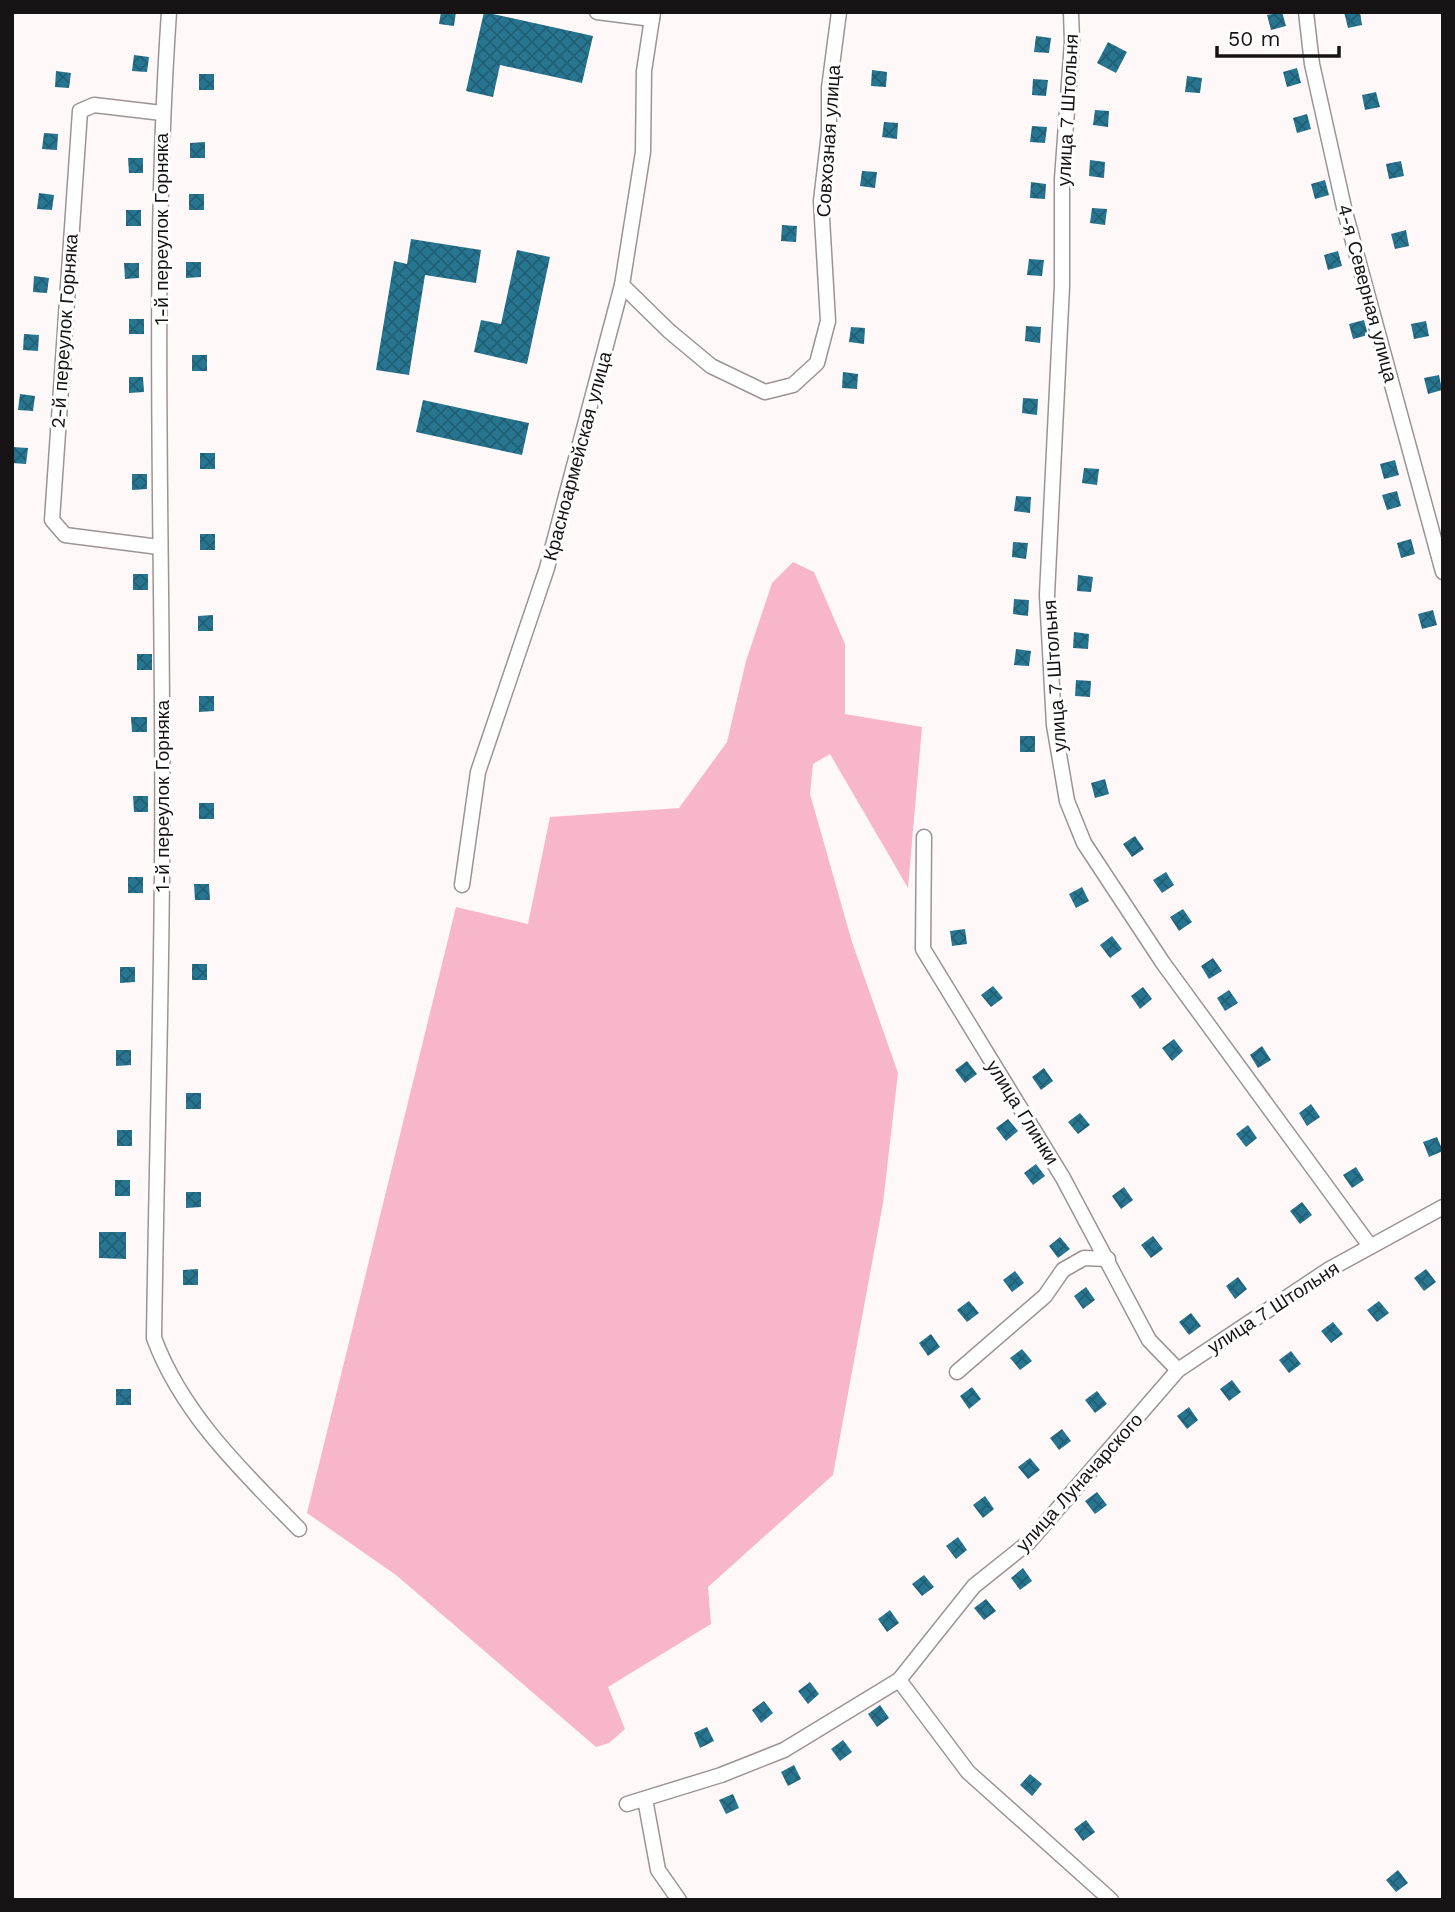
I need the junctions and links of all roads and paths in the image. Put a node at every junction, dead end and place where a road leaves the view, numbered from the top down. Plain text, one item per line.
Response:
1 (169, 12) edge
2 (597, 12) edge
3 (839, 12) edge
4 (1071, 12) edge
5 (1306, 12) edge
6 (652, 16) edge
7 (162, 113) junction
8 (622, 285) junction
9 (159, 547) junction
10 (1443, 572) edge
11 (924, 837) dead end
12 (462, 885) dead end
13 (1443, 1207) edge
14 (1370, 1246) junction
15 (1108, 1259) junction
16 (1178, 1370) junction
17 (957, 1372) dead end
18 (299, 1529) dead end
19 (899, 1680) junction
20 (645, 1799) junction
21 (627, 1804) dead end
22 (679, 1900) edge
23 (1111, 1900) edge

1 - 7 street, 1-й переулок Горняка
2 - 6 street, Красноармейская улица
3 - 8 street, Совхозная улица
4 - 14 street, улица 7 Штольня
5 - 10 street, 4-я Северная улица
6 - 8 street, Красноармейская улица
7 - 9 street, 1-й переулок Горняка
7 - 9 street, 2-й переулок Горняка
8 - 12 street, Красноармейская улица
9 - 18 street, 1-й переулок Горняка
11 - 15 street, улица Глинки
13 - 14 street, улица 7 Штольня
14 - 16 street, улица 7 Штольня
15 - 16 street, улица Глинки
15 - 17 street
16 - 19 street, улица Луначарского
19 - 20 street, улица Луначарского
19 - 23 street
20 - 21 street, улица Луначарского
20 - 22 street

